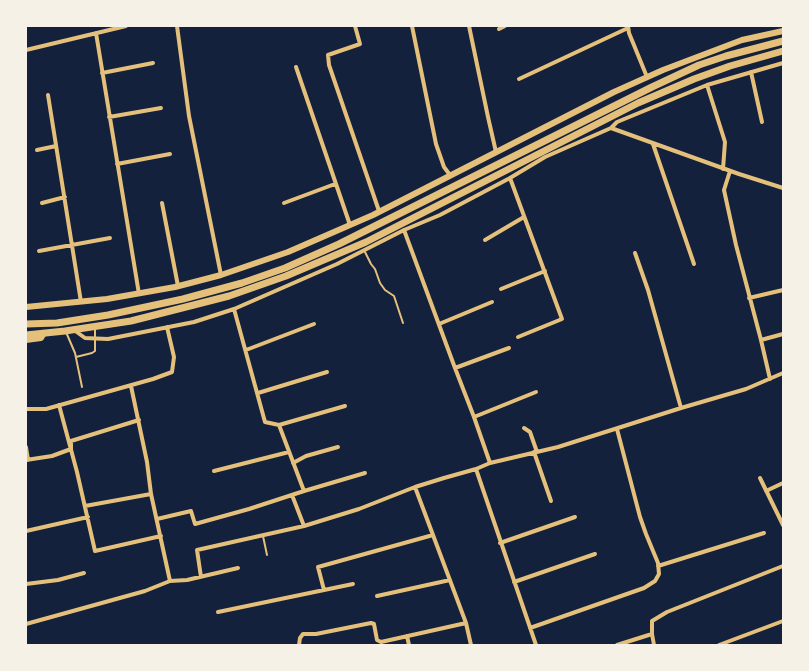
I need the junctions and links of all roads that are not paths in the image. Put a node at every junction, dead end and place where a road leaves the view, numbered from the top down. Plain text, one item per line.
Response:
1 (126, 26) edge
2 (177, 26) edge
3 (356, 26) edge
4 (412, 26) edge
5 (469, 26) edge
6 (505, 26) edge
7 (628, 27) edge
8 (499, 30) dead end
9 (783, 32) edge
10 (96, 33) junction
11 (783, 41) edge
12 (26, 50) edge
13 (783, 51) edge
14 (153, 63) dead end
15 (783, 63) edge
16 (296, 67) dead end
17 (751, 72) junction
18 (102, 73) junction
19 (647, 77) junction
20 (519, 79) dead end
21 (707, 85) junction
22 (48, 95) dead end
23 (161, 108) dead end
24 (110, 117) junction
25 (762, 122) dead end
26 (611, 128) junction
27 (653, 144) junction
28 (56, 146) junction
29 (37, 150) dead end
30 (496, 152) junction
31 (170, 154) dead end
32 (117, 164) junction
33 (723, 169) junction
34 (730, 171) junction
35 (450, 175) junction
36 (510, 178) junction
37 (335, 184) junction
38 (783, 188) edge
39 (64, 197) junction
40 (42, 203) dead end
41 (162, 203) dead end
42 (284, 203) dead end
43 (379, 211) junction
44 (524, 217) junction
45 (350, 225) junction
46 (404, 230) junction
47 (110, 238) dead end
48 (485, 240) dead end
49 (72, 245) junction
50 (364, 250) junction
51 (39, 251) dead end
52 (635, 253) dead end
53 (694, 264) dead end
54 (545, 271) junction
55 (221, 275) junction
56 (178, 286) junction
57 (501, 289) dead end
58 (783, 290) edge
59 (139, 294) junction
60 (749, 298) junction
61 (492, 302) dead end
62 (81, 303) junction
63 (26, 307) edge
64 (234, 309) junction
65 (403, 323) dead end
66 (26, 324) edge
67 (314, 324) dead end
68 (439, 324) junction
69 (95, 326) junction
70 (167, 327) junction
71 (74, 330) junction
72 (65, 331) junction
73 (44, 333) junction
74 (783, 334) edge
75 (26, 335) edge
76 (518, 337) dead end
77 (96, 338) junction
78 (26, 340) edge
79 (761, 340) junction
80 (510, 348) dead end
81 (246, 350) junction
82 (76, 358) junction
83 (454, 368) junction
84 (327, 372) dead end
85 (783, 373) edge
86 (770, 378) junction
87 (131, 386) junction
88 (82, 387) dead end
89 (536, 392) dead end
90 (258, 393) junction
91 (59, 405) junction
92 (345, 406) dead end
93 (681, 408) junction
94 (26, 409) edge
95 (474, 417) junction
96 (138, 420) junction
97 (279, 425) junction
98 (524, 428) dead end
99 (617, 429) junction
100 (26, 447) edge
101 (338, 447) dead end
102 (71, 449) junction
103 (289, 452) junction
104 (536, 452) junction
105 (27, 460) edge
106 (293, 463) junction
107 (490, 463) junction
108 (476, 469) junction
109 (214, 471) dead end
110 (365, 473) dead end
111 (760, 478) dead end
112 (783, 483) edge
113 (415, 487) junction
114 (304, 491) junction
115 (766, 491) junction
116 (151, 494) junction
117 (292, 495) junction
118 (551, 501) dead end
119 (85, 506) junction
120 (88, 517) junction
121 (575, 517) dead end
122 (157, 519) junction
123 (783, 525) edge
124 (304, 526) junction
125 (26, 531) edge
126 (764, 533) dead end
127 (433, 535) junction
128 (161, 536) junction
129 (262, 536) junction
130 (500, 543) junction
131 (595, 554) dead end
132 (267, 555) dead end
133 (658, 566) junction
134 (783, 566) edge
135 (238, 568) dead end
136 (84, 574) dead end
137 (201, 577) junction
138 (450, 580) junction
139 (170, 581) junction
140 (514, 582) junction
141 (26, 584) edge
142 (353, 584) dead end
143 (324, 590) junction
144 (377, 596) dead end
145 (218, 612) dead end
146 (783, 621) edge
147 (466, 623) junction
148 (26, 624) edge
149 (530, 628) junction
150 (652, 634) junction
151 (407, 636) junction
152 (299, 645) edge
153 (409, 645) edge
154 (471, 645) edge
155 (536, 645) edge
156 (617, 645) edge
157 (654, 645) edge
158 (719, 645) edge

1 - 10 street
2 - 55 street
3 - 43 street
4 - 35 street
5 - 30 street
6 - 8 street
7 - 19 street
7 - 20 street
9 - 19 main road
10 - 12 street
10 - 18 street
11 - 66 highway
13 - 69 highway
14 - 18 street
15 - 17 street
16 - 37 street
17 - 21 street
17 - 25 street
18 - 24 street
19 - 30 main road
21 - 26 street
21 - 33 street
22 - 28 street
23 - 24 street
24 - 32 street
26 - 27 street
26 - 36 street
27 - 33 street
27 - 53 street
28 - 29 street
28 - 39 street
30 - 35 main road
31 - 32 street
32 - 59 street
33 - 34 street
34 - 38 street
34 - 60 street
35 - 43 main road
36 - 44 street
36 - 46 street
37 - 42 street
37 - 45 street
39 - 40 street
39 - 49 street
41 - 56 street
43 - 45 main road
44 - 48 street
44 - 54 street
45 - 55 main road
46 - 50 street
46 - 68 street
47 - 49 street
49 - 51 street
49 - 62 street
50 - 64 street
50 - 65 lane
52 - 93 street
54 - 57 street
54 - 76 street
55 - 56 main road
56 - 59 main road
58 - 60 street
59 - 62 main road
60 - 79 street
61 - 68 street
62 - 63 main road
64 - 70 street
64 - 81 street
67 - 81 street
68 - 83 street
69 - 71 highway
69 - 77 lane
70 - 77 street
70 - 87 street
71 - 72 highway
71 - 77 street
72 - 73 highway
72 - 82 lane
73 - 75 highway
73 - 78 main road
74 - 79 street
77 - 82 lane
79 - 86 street
80 - 83 street
81 - 90 street
82 - 88 lane
83 - 95 street
84 - 90 street
85 - 86 street
86 - 93 street
87 - 91 street
87 - 96 street
89 - 95 street
90 - 97 street
91 - 94 street
91 - 102 street
92 - 97 street
93 - 99 street
95 - 107 street
96 - 102 street
96 - 116 street
97 - 103 street
98 - 104 street
99 - 104 street
99 - 133 street
100 - 105 street
101 - 106 street
102 - 105 street
102 - 119 street
103 - 106 street
103 - 109 street
104 - 107 street
104 - 118 street
106 - 114 street
107 - 108 street
108 - 113 street
108 - 130 street
110 - 114 street
111 - 115 street
112 - 115 street
113 - 124 street
113 - 127 street
114 - 117 street
115 - 123 street
116 - 119 street
116 - 122 street
117 - 122 street
117 - 124 street
119 - 120 street
120 - 125 street
120 - 128 street
121 - 130 street
122 - 128 street
124 - 129 street
126 - 133 street
127 - 138 street
127 - 143 street
128 - 139 street
129 - 132 lane
129 - 137 street
130 - 140 street
131 - 140 street
133 - 149 street
134 - 150 street
135 - 137 street
136 - 141 street
137 - 139 street
138 - 144 street
138 - 147 street
139 - 148 street
140 - 149 street
142 - 143 street
143 - 145 street
146 - 158 street
147 - 151 street
147 - 154 street
149 - 155 street
150 - 156 street
150 - 157 street
151 - 152 street
151 - 153 street

